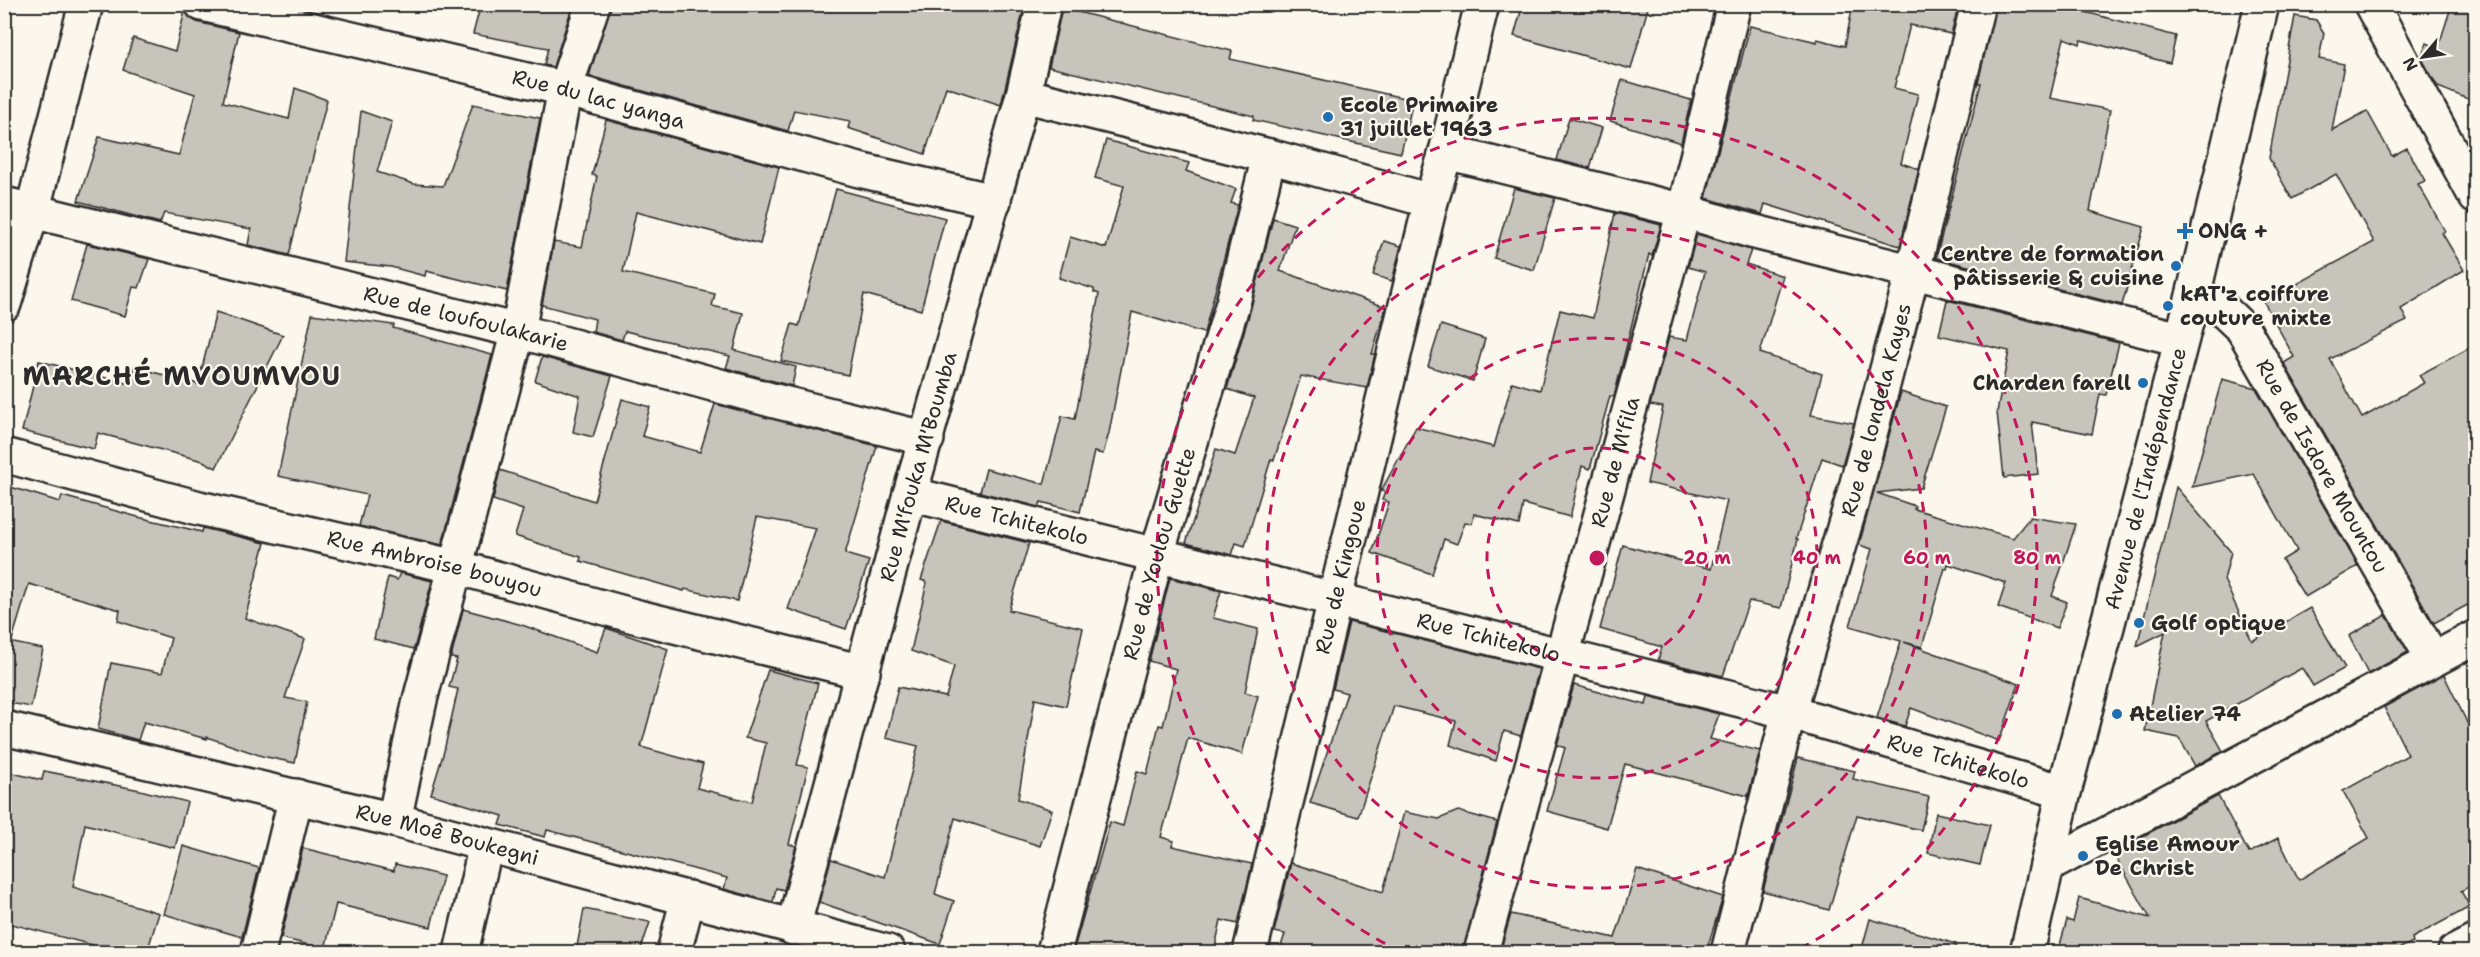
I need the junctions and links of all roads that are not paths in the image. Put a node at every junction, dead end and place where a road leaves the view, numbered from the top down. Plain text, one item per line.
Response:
1 (86, 4) edge
2 (202, 4) edge
3 (593, 4) edge
4 (1044, 4) edge
5 (1482, 4) edge
6 (1734, 4) edge
7 (1978, 4) edge
8 (2262, 4) edge
9 (2371, 4) edge
10 (565, 89) junction
11 (1023, 94) junction
12 (1446, 152) junction
13 (1269, 156) junction
14 (2475, 197) edge
15 (994, 201) junction
16 (1431, 201) junction
17 (18, 208) edge
18 (1684, 211) junction
19 (1913, 271) junction
20 (2194, 292) junction
21 (4, 304) edge
22 (518, 331) junction
23 (2180, 339) junction
24 (927, 439) junction
25 (4, 455) edge
26 (910, 494) junction
27 (1157, 554) junction
28 (456, 567) junction
29 (1334, 598) junction
30 (2475, 637) edge
31 (1563, 656) junction
32 (2433, 659) junction
33 (863, 672) junction
34 (1789, 712) junction
35 (4, 728) edge
36 (2064, 792) junction
37 (296, 796) junction
38 (394, 820) junction
39 (486, 845) junction
40 (2047, 866) junction
41 (688, 898) junction
42 (793, 928) junction
43 (2475, 941) edge
44 (258, 952) edge
45 (461, 952) edge
46 (674, 952) edge
47 (888, 952) edge
48 (1054, 952) edge
49 (1250, 952) edge
50 (1481, 952) edge
51 (1728, 952) edge
52 (2027, 952) edge
53 (2455, 952) edge

1 - 17 street
2 - 10 street, Rue du lac yanga
3 - 10 street
4 - 11 street, Rue M'fouka M'Boumba
5 - 12 street, Rue de Kingoue
6 - 18 street, Rue de M'fila
7 - 19 street, Rue de londela Kayes
8 - 20 street, Avenue de l'Indépendance
9 - 14 street
10 - 15 street, Rue du lac yanga
10 - 22 street
11 - 13 street
11 - 15 street, Rue M'fouka M'Boumba
12 - 16 street, Rue de Kingoue
12 - 18 street
13 - 16 street
13 - 27 street, Rue de Youlou Guette
15 - 24 street, Rue M'fouka M'Boumba
16 - 29 street, Rue de Kingoue
17 - 21 street
17 - 22 street, Rue de loufoulakarie
18 - 19 street
18 - 31 street, Rue de M'fila
19 - 23 street
19 - 34 street, Rue de londela Kayes
20 - 23 street, Avenue de l'Indépendance
20 - 32 street, Rue de Isdore Mountou
22 - 24 street, Rue de loufoulakarie
22 - 28 street
23 - 36 street, Avenue de l'Indépendance
24 - 26 street, Rue M'fouka M'Boumba
25 - 28 street, Rue Ambroise bouyou
26 - 27 street, Rue Tchitekolo
26 - 33 street, Rue M'fouka M'Boumba
27 - 29 street, Rue Tchitekolo
27 - 48 street, Rue de Youlou Guette
28 - 33 street, Rue Ambroise bouyou
28 - 38 street
29 - 31 street, Rue Tchitekolo
29 - 49 street, Rue de Kingoue
30 - 32 street
31 - 34 street, Rue Tchitekolo
31 - 50 street, Rue de M'fila
32 - 40 street
33 - 42 street, Rue M'fouka M'Boumba
34 - 36 street, Rue Tchitekolo
34 - 51 street, Rue de londela Kayes
35 - 37 street, Rue Moê Boukegni
36 - 40 street, Avenue de l'Indépendance
37 - 38 street, Rue Moê Boukegni
37 - 44 street
38 - 39 street, Rue Moê Boukegni
39 - 41 street, Rue Moê Boukegni
39 - 45 street
40 - 52 street, Avenue de l'Indépendance
41 - 42 street, Rue Moê Boukegni
41 - 46 street
42 - 47 street, Rue Moê Boukegni
43 - 53 street

